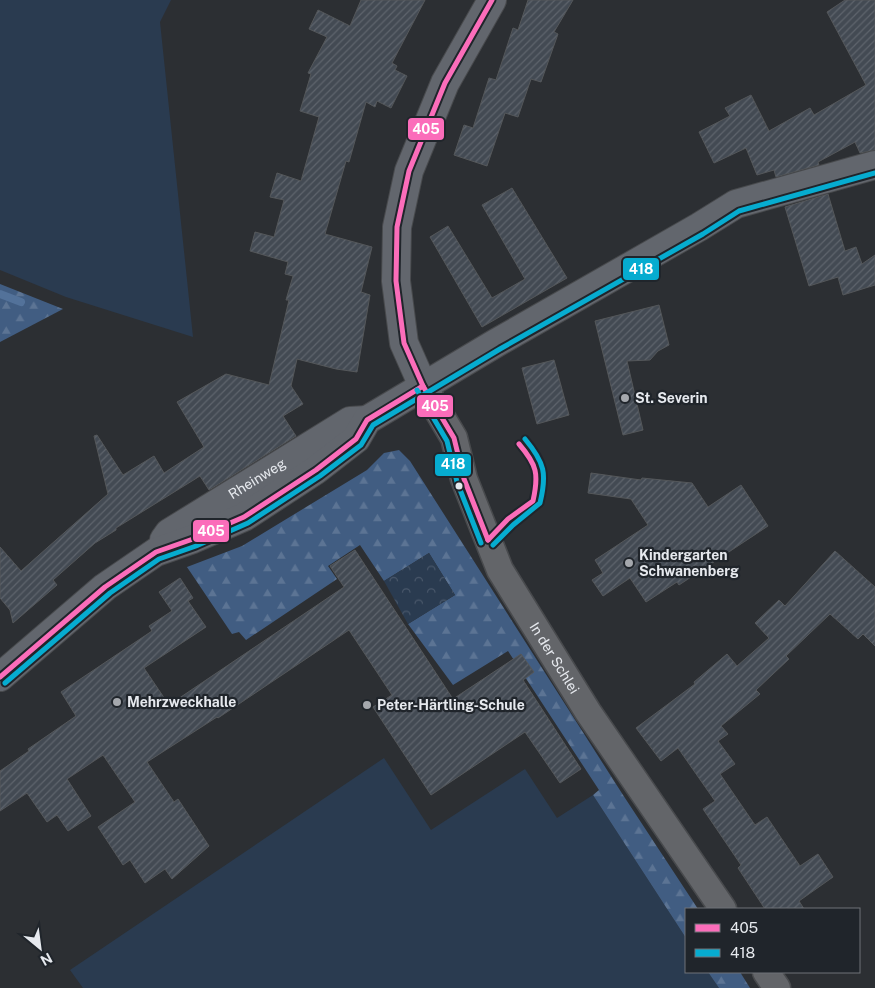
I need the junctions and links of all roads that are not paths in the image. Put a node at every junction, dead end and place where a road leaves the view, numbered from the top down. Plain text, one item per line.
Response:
1 (492, 0) edge
2 (875, 165) edge
3 (423, 386) junction
4 (0, 677) edge
5 (722, 908) edge
6 (767, 973) edge
7 (778, 988) edge

1 - 3 main road
2 - 3 main road, Rheinweg
3 - 4 main road, Rheinweg
3 - 5 street, In der Schlei
6 - 7 street

